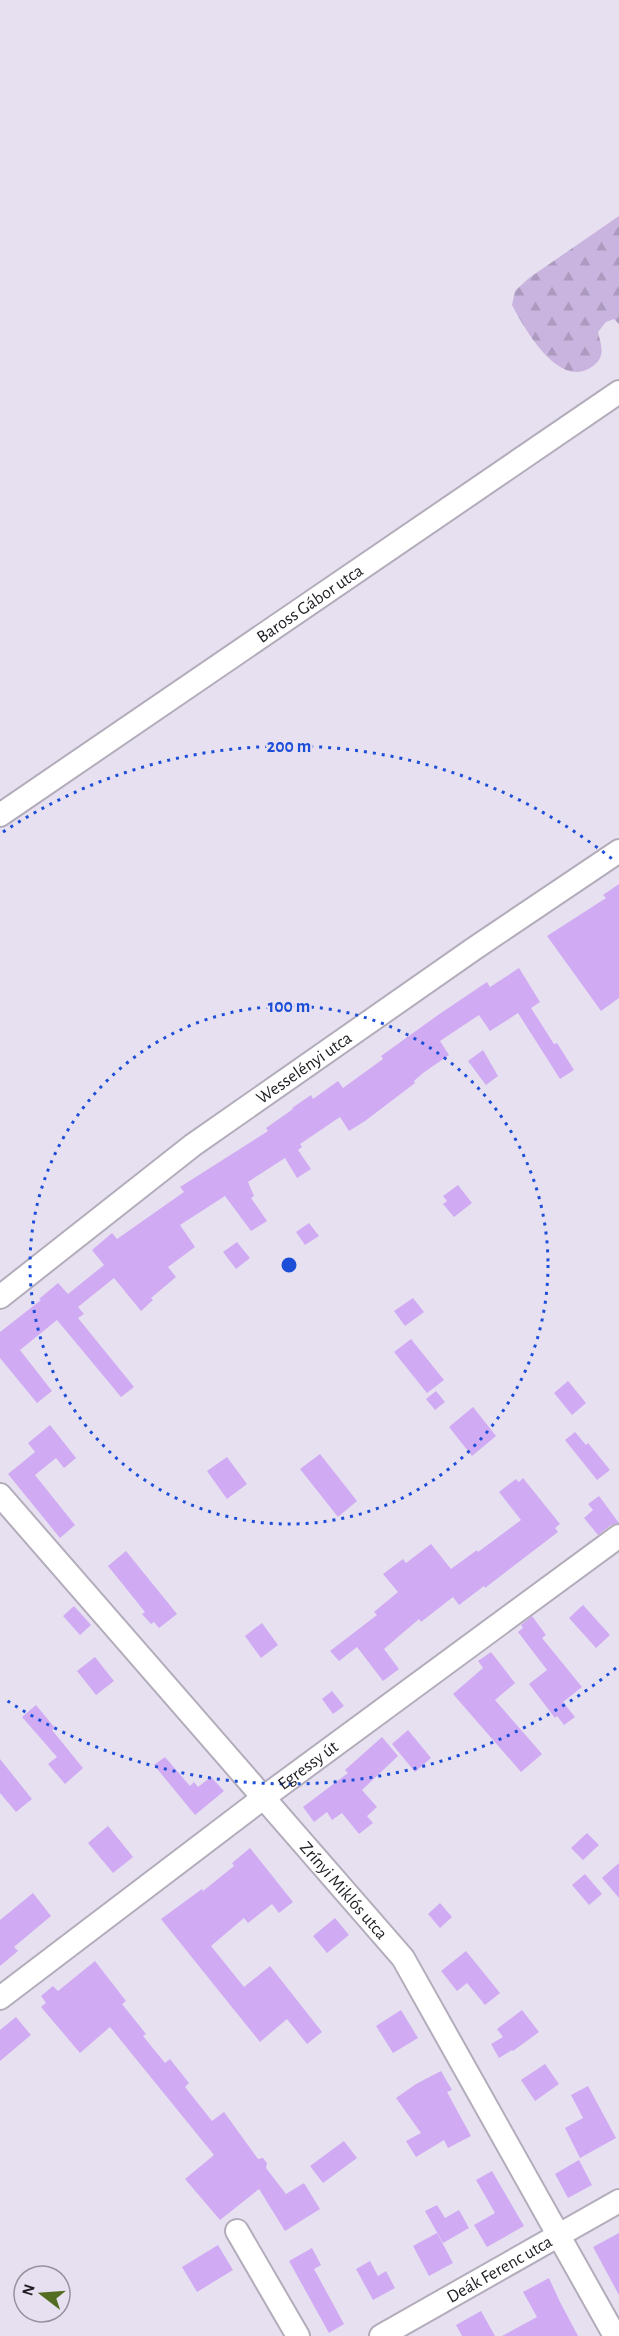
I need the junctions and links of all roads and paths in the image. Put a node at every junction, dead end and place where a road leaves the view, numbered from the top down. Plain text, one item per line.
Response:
1 (619, 392) edge
2 (0, 815) edge
3 (619, 851) edge
4 (0, 1297) edge
5 (0, 1495) edge
6 (619, 1536) edge
7 (263, 1798) junction
8 (0, 1998) edge
9 (619, 2201) edge
10 (237, 2231) dead end
11 (558, 2235) junction
12 (298, 2336) edge
13 (381, 2336) edge
14 (615, 2336) edge

1 - 2 street, Baross Gábor utca
3 - 4 street, Wesselényi utca
5 - 7 street, Zrínyi Miklós utca
6 - 7 street, Egressy út
7 - 8 street, Egressy út
7 - 11 street, Zrínyi Miklós utca
9 - 11 street, Deák Ferenc utca
10 - 12 street
11 - 13 street, Deák Ferenc utca
11 - 14 street, Zrínyi Miklós utca

